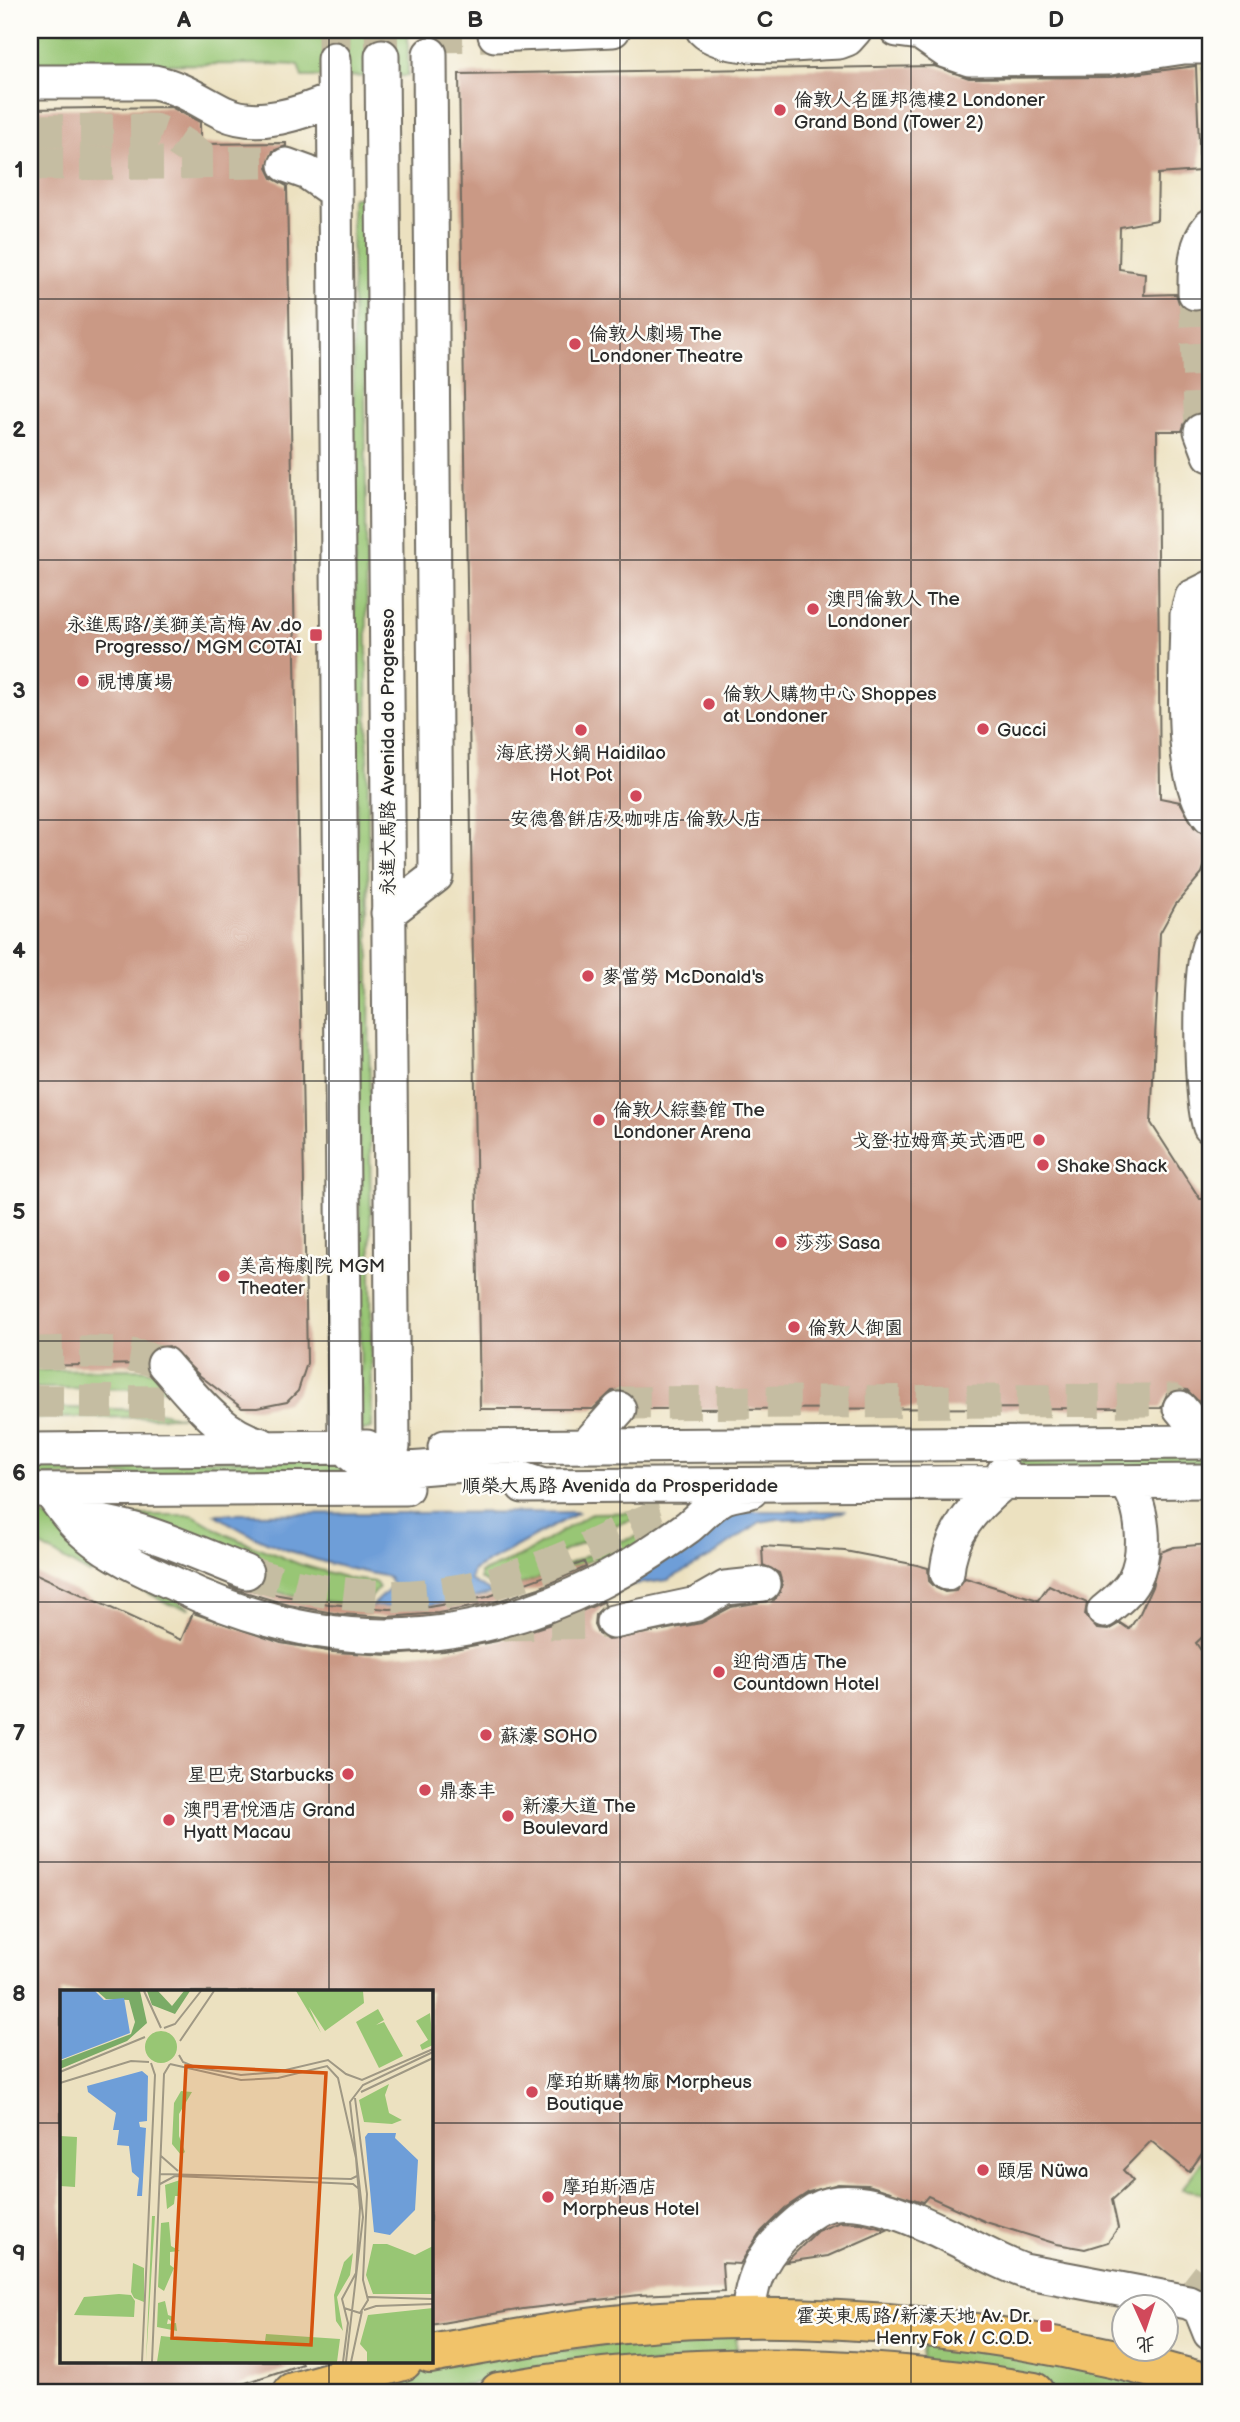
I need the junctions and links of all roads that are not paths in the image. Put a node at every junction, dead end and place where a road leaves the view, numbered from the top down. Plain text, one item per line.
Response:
1 (613, 30) edge
2 (703, 30) edge
3 (855, 30) edge
4 (908, 31) edge
5 (495, 35) dead end
6 (1197, 47) edge
7 (430, 54) dead end
8 (382, 56) tunnel mouth
9 (334, 58) tunnel mouth
10 (30, 82) edge
11 (334, 99) junction
12 (286, 165) tunnel mouth
13 (431, 181) junction
14 (335, 192) junction
15 (1210, 226) edge
16 (383, 258) junction
17 (1195, 293) tunnel mouth
18 (1210, 588) edge
19 (1210, 817) edge
20 (388, 913) junction
21 (1210, 943) edge
22 (1210, 1128) edge
23 (164, 1364) tunnel mouth
24 (344, 1375) junction
25 (167, 1402) tunnel mouth
26 (1180, 1408) tunnel mouth
27 (619, 1409) tunnel mouth
28 (210, 1414) junction
29 (1209, 1442) edge
30 (1003, 1443) junction
31 (586, 1446) junction
32 (345, 1447) junction
33 (393, 1447) junction
34 (285, 1448) junction
35 (30, 1450) edge
36 (1139, 1481) junction
37 (1210, 1481) edge
38 (1003, 1483) junction
39 (784, 1484) junction
40 (544, 1486) junction
41 (39, 1490) edge
42 (724, 1497) junction
43 (665, 1514) tunnel mouth
44 (73, 1520) junction
45 (246, 1572) tunnel mouth
46 (947, 1573) dead end
47 (763, 1584) dead end
48 (607, 1609) tunnel mouth
49 (1104, 1611) dead end
50 (749, 2318) junction
51 (1210, 2333) edge
52 (432, 2354) edge
53 (399, 2362) edge
54 (890, 2373) junction
55 (1210, 2384) edge
56 (293, 2392) edge
57 (499, 2392) edge
58 (1034, 2392) edge

1 - 5 street
2 - 3 street
4 - 6 street
7 - 13 street
8 - 16 street, 永進大馬路 Avenida do Progresso
9 - 11 street
10 - 11 street
11 - 14 street
12 - 14 street
13 - 16 street
13 - 20 street
14 - 24 street
15 - 17 street
16 - 20 street, 永進大馬路 Avenida do Progresso
18 - 19 street
20 - 33 street, 永進大馬路 Avenida do Progresso
21 - 22 street
23 - 28 street
24 - 32 street
24 - 34 street
25 - 28 street
26 - 29 street
27 - 31 street
28 - 34 street
29 - 30 street, 順榮大馬路 Avenida da Prosperidade
30 - 31 street, 順榮大馬路 Avenida da Prosperidade
30 - 38 street
31 - 33 street, 順榮大馬路 Avenida da Prosperidade
32 - 33 street, 順榮大馬路 Avenida da Prosperidade
32 - 34 street, 順榮大馬路 Avenida da Prosperidade
32 - 40 street
34 - 35 street, 順榮大馬路 Avenida da Prosperidade
36 - 37 street, 順榮大馬路 Avenida da Prosperidade
36 - 38 street, 順榮大馬路 Avenida da Prosperidade
36 - 49 street
38 - 39 street, 順榮大馬路 Avenida da Prosperidade
38 - 46 street
39 - 40 street, 順榮大馬路 Avenida da Prosperidade
39 - 42 street
40 - 41 street, 順榮大馬路 Avenida da Prosperidade
41 - 44 street
42 - 43 street
42 - 44 street
44 - 45 street
47 - 48 street
50 - 51 street
50 - 52 main road
50 - 54 main road
50 - 55 main road
53 - 56 main road
54 - 57 main road
54 - 58 main road

